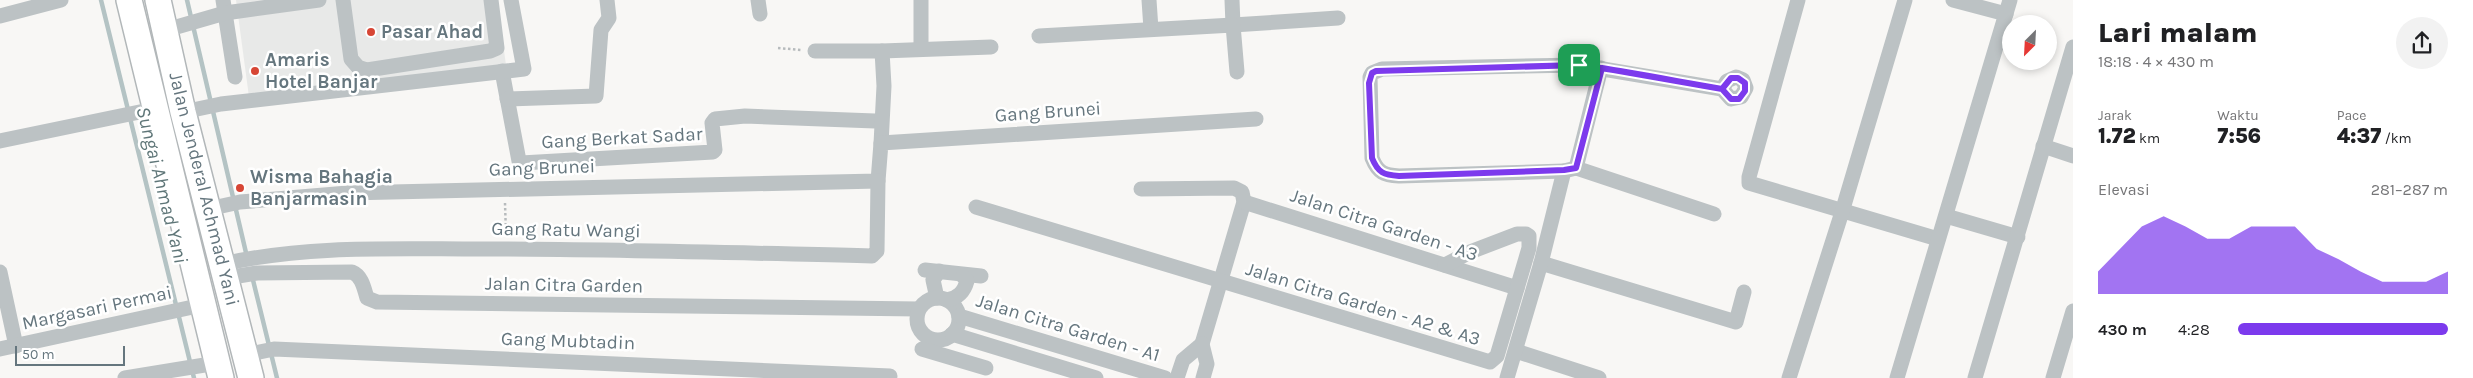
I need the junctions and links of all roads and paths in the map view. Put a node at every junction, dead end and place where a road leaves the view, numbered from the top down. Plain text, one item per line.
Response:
1 (61, 0) edge
2 (128, 0) edge
3 (158, 0) edge
4 (319, 0) edge
5 (343, 0) edge
6 (491, 0) edge
7 (511, 0) edge
8 (607, 0) edge
9 (921, 0) edge
10 (1149, 0) edge
11 (1232, 0) edge
12 (1798, 0) edge
13 (1905, 0) edge
14 (1953, 0) edge
15 (224, 7) edge
16 (2008, 7) edge
17 (0, 16) edge
18 (1338, 18) dead end
19 (1233, 25) junction
20 (176, 27) junction
21 (1151, 29) junction
22 (1039, 36) dead end
23 (991, 46) dead end
24 (2073, 47) edge
25 (778, 48) dead end
26 (922, 48) junction
27 (815, 51) joint
28 (882, 51) junction
29 (1602, 68) junction
30 (502, 71) junction
31 (1237, 72) dead end
32 (235, 77) dead end
33 (1722, 89) dead end
34 (508, 99) junction
35 (194, 109) junction
36 (137, 114) junction
37 (1256, 120) dead end
38 (875, 121) dead end
39 (0, 141) edge
40 (881, 144) junction
41 (2043, 146) junction
42 (2073, 156) edge
43 (1570, 169) junction
44 (878, 181) junction
45 (505, 189) junction
46 (1141, 189) dead end
47 (1244, 199) junction
48 (225, 205) junction
49 (976, 207) dead end
50 (1842, 212) junction
51 (1714, 214) dead end
52 (1946, 216) junction
53 (2018, 237) junction
54 (1938, 239) junction
55 (506, 249) junction
56 (1541, 262) junction
57 (1445, 265) junction
58 (242, 268) junction
59 (0, 272) edge
60 (963, 276) junction
61 (981, 276) dead end
62 (1221, 281) junction
63 (1517, 288) junction
64 (1744, 292) dead end
65 (942, 299) junction
66 (191, 308) junction
67 (919, 309) junction
68 (2073, 311) edge
69 (959, 316) junction
70 (1202, 344) junction
71 (939, 345) junction
72 (16, 346) junction
73 (0, 349) edge
74 (1516, 351) junction
75 (259, 358) edge
76 (986, 368) dead end
77 (203, 369) edge
78 (890, 376) dead end
79 (125, 378) edge
80 (1096, 378) edge
81 (1165, 378) edge
82 (1177, 378) edge
83 (1203, 378) edge
84 (1507, 378) edge
85 (1599, 378) edge
86 (1789, 378) edge
87 (1898, 378) edge
88 (1975, 378) edge
89 (2053, 378) edge

1 - 17 street
2 - 36 highway, Jalan Jenderal Achmad Yani
3 - 20 highway, Jalan Jenderal Achmad Yani
4 - 15 street
5 - 6 street
7 - 30 street
8 - 34 street
9 - 26 street
10 - 21 street
11 - 19 street
12 - 50 street
13 - 50 street
14 - 16 street
15 - 20 street
15 - 32 street
16 - 52 street
18 - 19 street
19 - 21 street
19 - 31 street
20 - 35 highway, Jalan Jenderal Achmad Yani
21 - 22 street
23 - 26 street
24 - 41 street
25 - 27 path
26 - 28 street
27 - 28 street
28 - 40 street
29 - 33 street
29 - 43 street
29 - 43 street
30 - 34 street, Gang Berkat Sadar
30 - 35 street
34 - 38 street, Gang Berkat Sadar
35 - 48 highway, Jalan Jenderal Achmad Yani
36 - 39 street
36 - 66 highway, Jalan Jenderal Achmad Yani
37 - 40 street, Gang Brunei
40 - 44 street
41 - 42 street
41 - 53 street
43 - 51 street
43 - 56 street
44 - 45 street, Gang Brunei
44 - 55 street, Gang Ratu Wangi
45 - 48 street, Gang Brunei
45 - 55 path
46 - 47 street, Jalan Citra Garden - A3
47 - 57 street, Jalan Citra Garden - A3
47 - 62 street
48 - 58 highway, Jalan Jenderal Achmad Yani
49 - 62 street, Jalan Citra Garden - A2 & A3
50 - 54 street
50 - 86 street
52 - 53 street
52 - 54 street
53 - 88 street
54 - 87 street
55 - 58 street, Gang Ratu Wangi
56 - 64 street
56 - 74 street
57 - 63 street, Jalan Citra Garden - A3
57 - 63 street
58 - 67 street, Jalan Citra Garden
58 - 75 highway, Jalan Jenderal Achmad Yani
59 - 72 street
60 - 61 street
60 - 65 street
60 - 65 street
62 - 63 street, Jalan Citra Garden - A2 & A3
62 - 70 street
65 - 67 street
65 - 69 street
66 - 72 street, Margasari Permai
66 - 77 highway, Jalan Jenderal Achmad Yani
67 - 71 street
68 - 89 street
69 - 71 street
69 - 81 street, Jalan Citra Garden - A1
70 - 82 street
70 - 83 street
71 - 76 street
71 - 80 street
72 - 73 street, Margasari Permai
74 - 84 street
74 - 85 street
75 - 78 street, Gang Mubtadin
77 - 79 street

